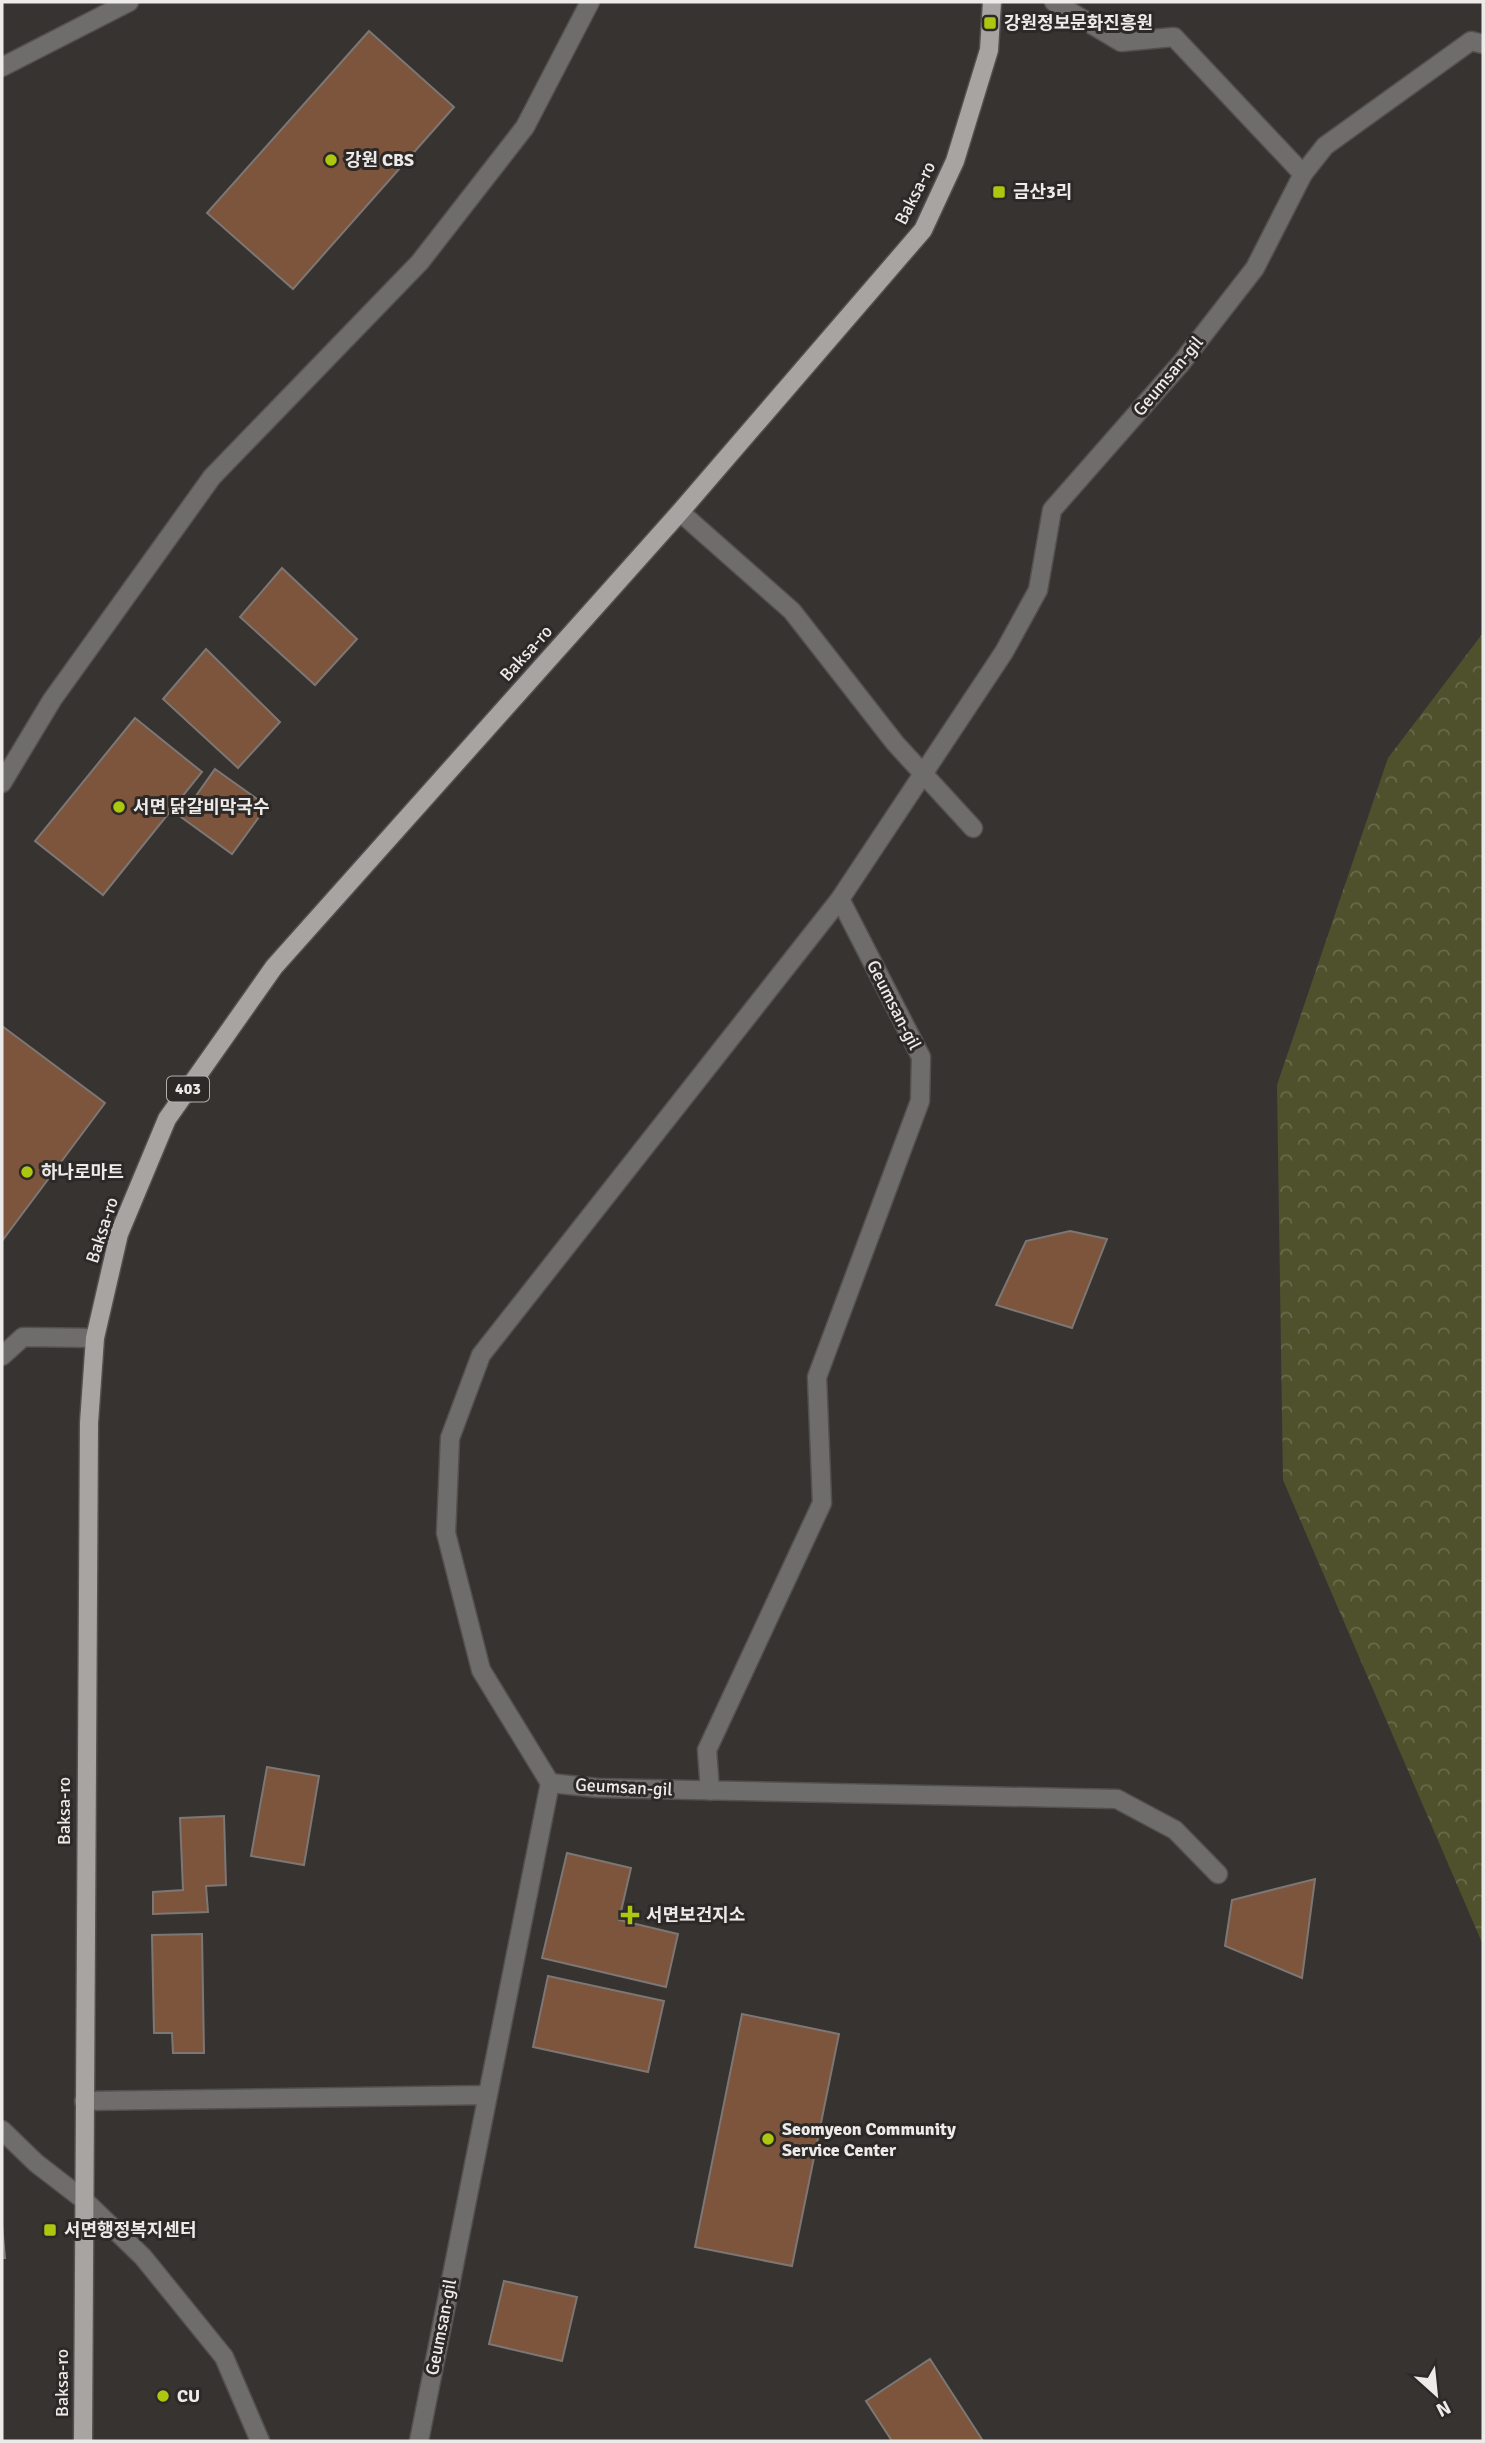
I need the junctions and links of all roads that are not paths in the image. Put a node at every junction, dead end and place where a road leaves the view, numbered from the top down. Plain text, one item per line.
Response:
1 (129, 2) edge
2 (590, 2) edge
3 (992, 2) edge
4 (1054, 2) edge
5 (1483, 44) edge
6 (2, 67) edge
7 (1303, 174) junction
8 (680, 512) junction
9 (923, 771) junction
10 (2, 783) edge
11 (973, 828) dead end
12 (840, 899) junction
13 (95, 1338) junction
14 (2, 1356) edge
15 (550, 1783) junction
16 (710, 1791) junction
17 (1218, 1874) dead end
18 (487, 2095) junction
19 (84, 2101) junction
20 (2, 2130) edge
21 (84, 2200) junction
22 (83, 2441) edge
23 (260, 2441) edge
24 (419, 2441) edge

1 - 6 street
2 - 10 street
3 - 8 main road, Baksa-ro / 403
4 - 7 street
5 - 7 street, Geumsan-gil
7 - 9 street, Geumsan-gil
8 - 9 street
8 - 13 main road, Baksa-ro / 403
9 - 11 street
9 - 12 street, Geumsan-gil
12 - 15 street
12 - 16 street, Geumsan-gil
13 - 14 street
13 - 19 main road, Baksa-ro / 403
15 - 16 street, Geumsan-gil
15 - 18 street, Geumsan-gil
16 - 17 street, Geumsan-gil
18 - 19 street
18 - 24 street, Geumsan-gil
19 - 21 main road, Baksa-ro / 403
20 - 21 street
21 - 22 main road, Baksa-ro / 403
21 - 23 street

